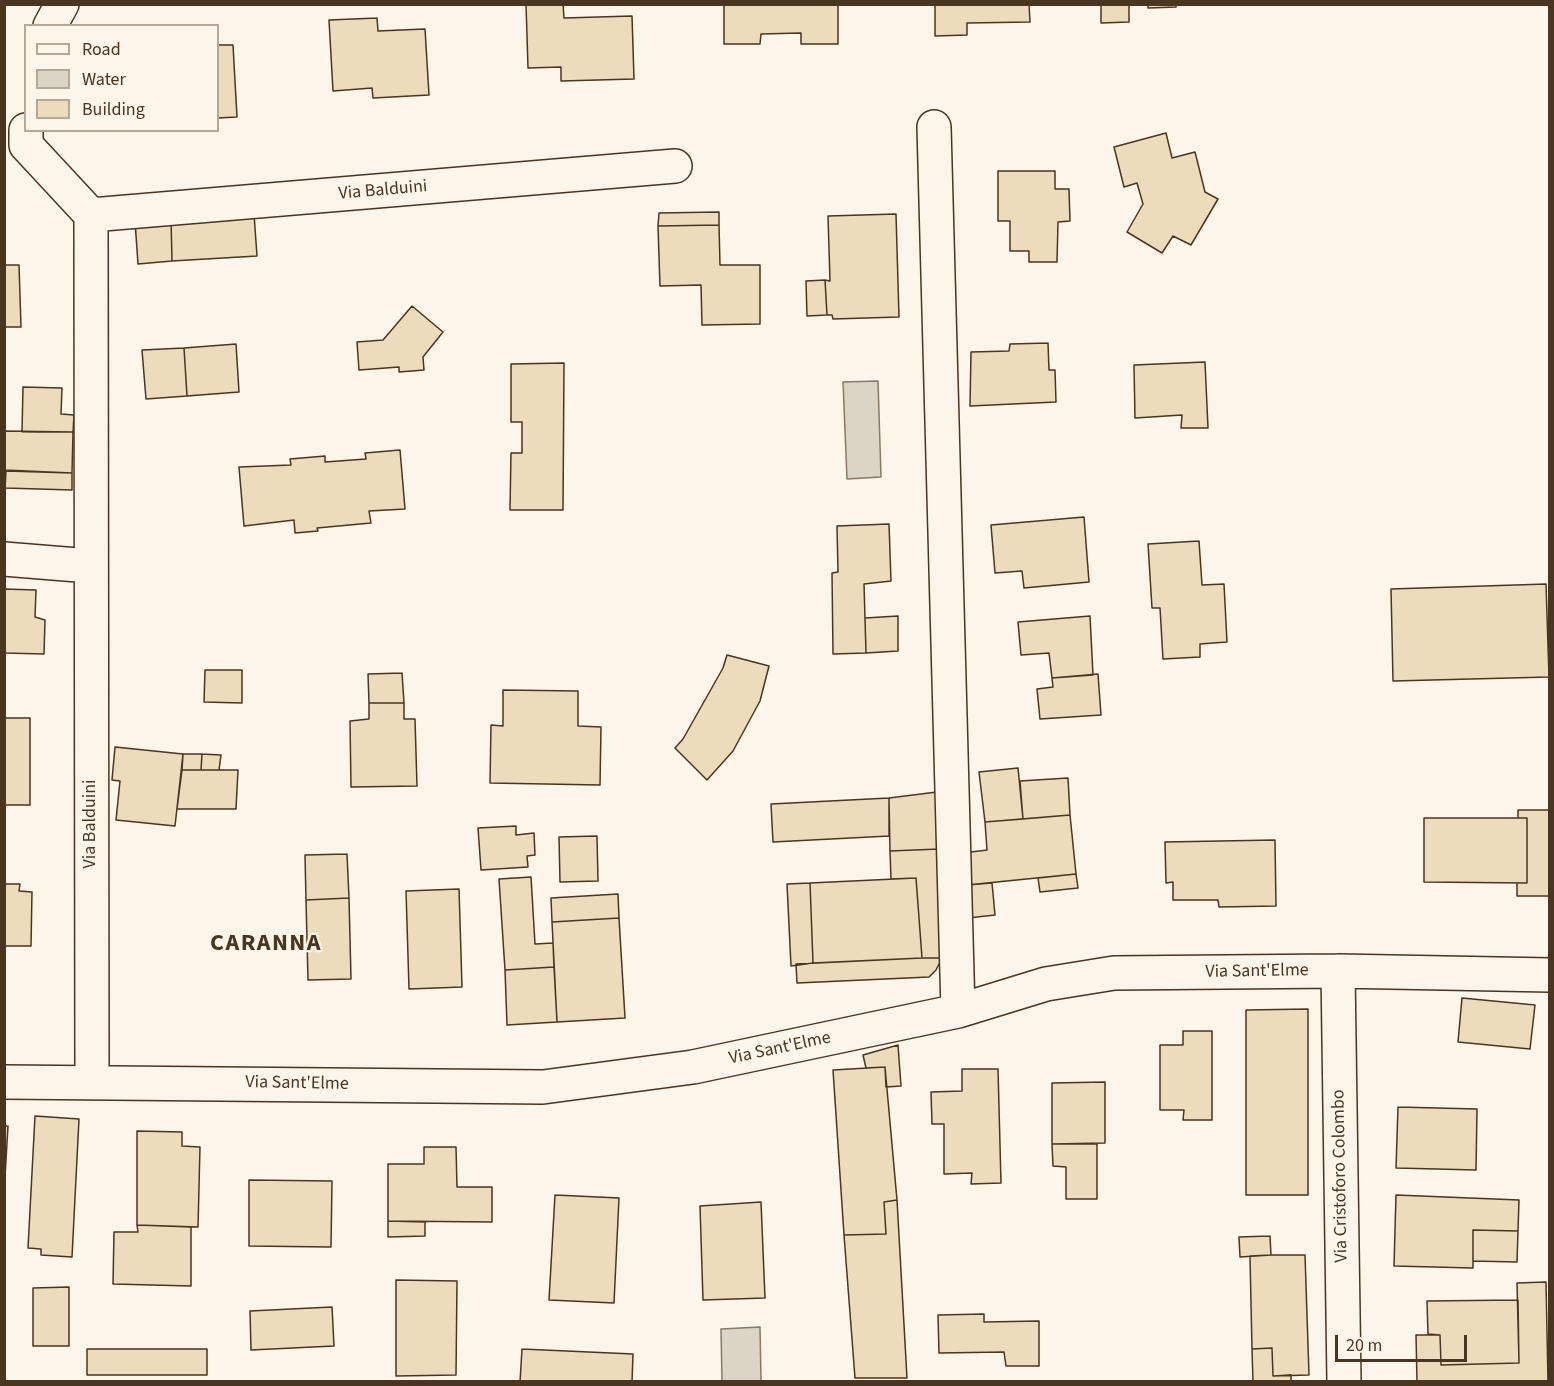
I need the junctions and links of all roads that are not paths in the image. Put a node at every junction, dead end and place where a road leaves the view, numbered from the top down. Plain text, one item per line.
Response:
1 (63, 4) edge
2 (51, 24) edge
3 (934, 127) dead end
4 (26, 132) edge
5 (675, 166) dead end
6 (91, 214) junction
7 (4, 559) edge
8 (90, 566) junction
9 (1338, 971) junction
10 (1550, 975) edge
11 (958, 1011) junction
12 (4, 1082) edge
13 (92, 1082) junction
14 (1344, 1382) edge

1 - 2 street
3 - 11 street
4 - 6 street
5 - 6 street, Via Balduini
6 - 8 street, Via Balduini
7 - 8 street
8 - 13 street, Via Balduini
9 - 10 street, Via Sant'Elme
9 - 11 street, Via Sant'Elme
9 - 14 street, Via Cristoforo Colombo
11 - 13 street, Via Sant'Elme
12 - 13 street, Via Sant'Elme

